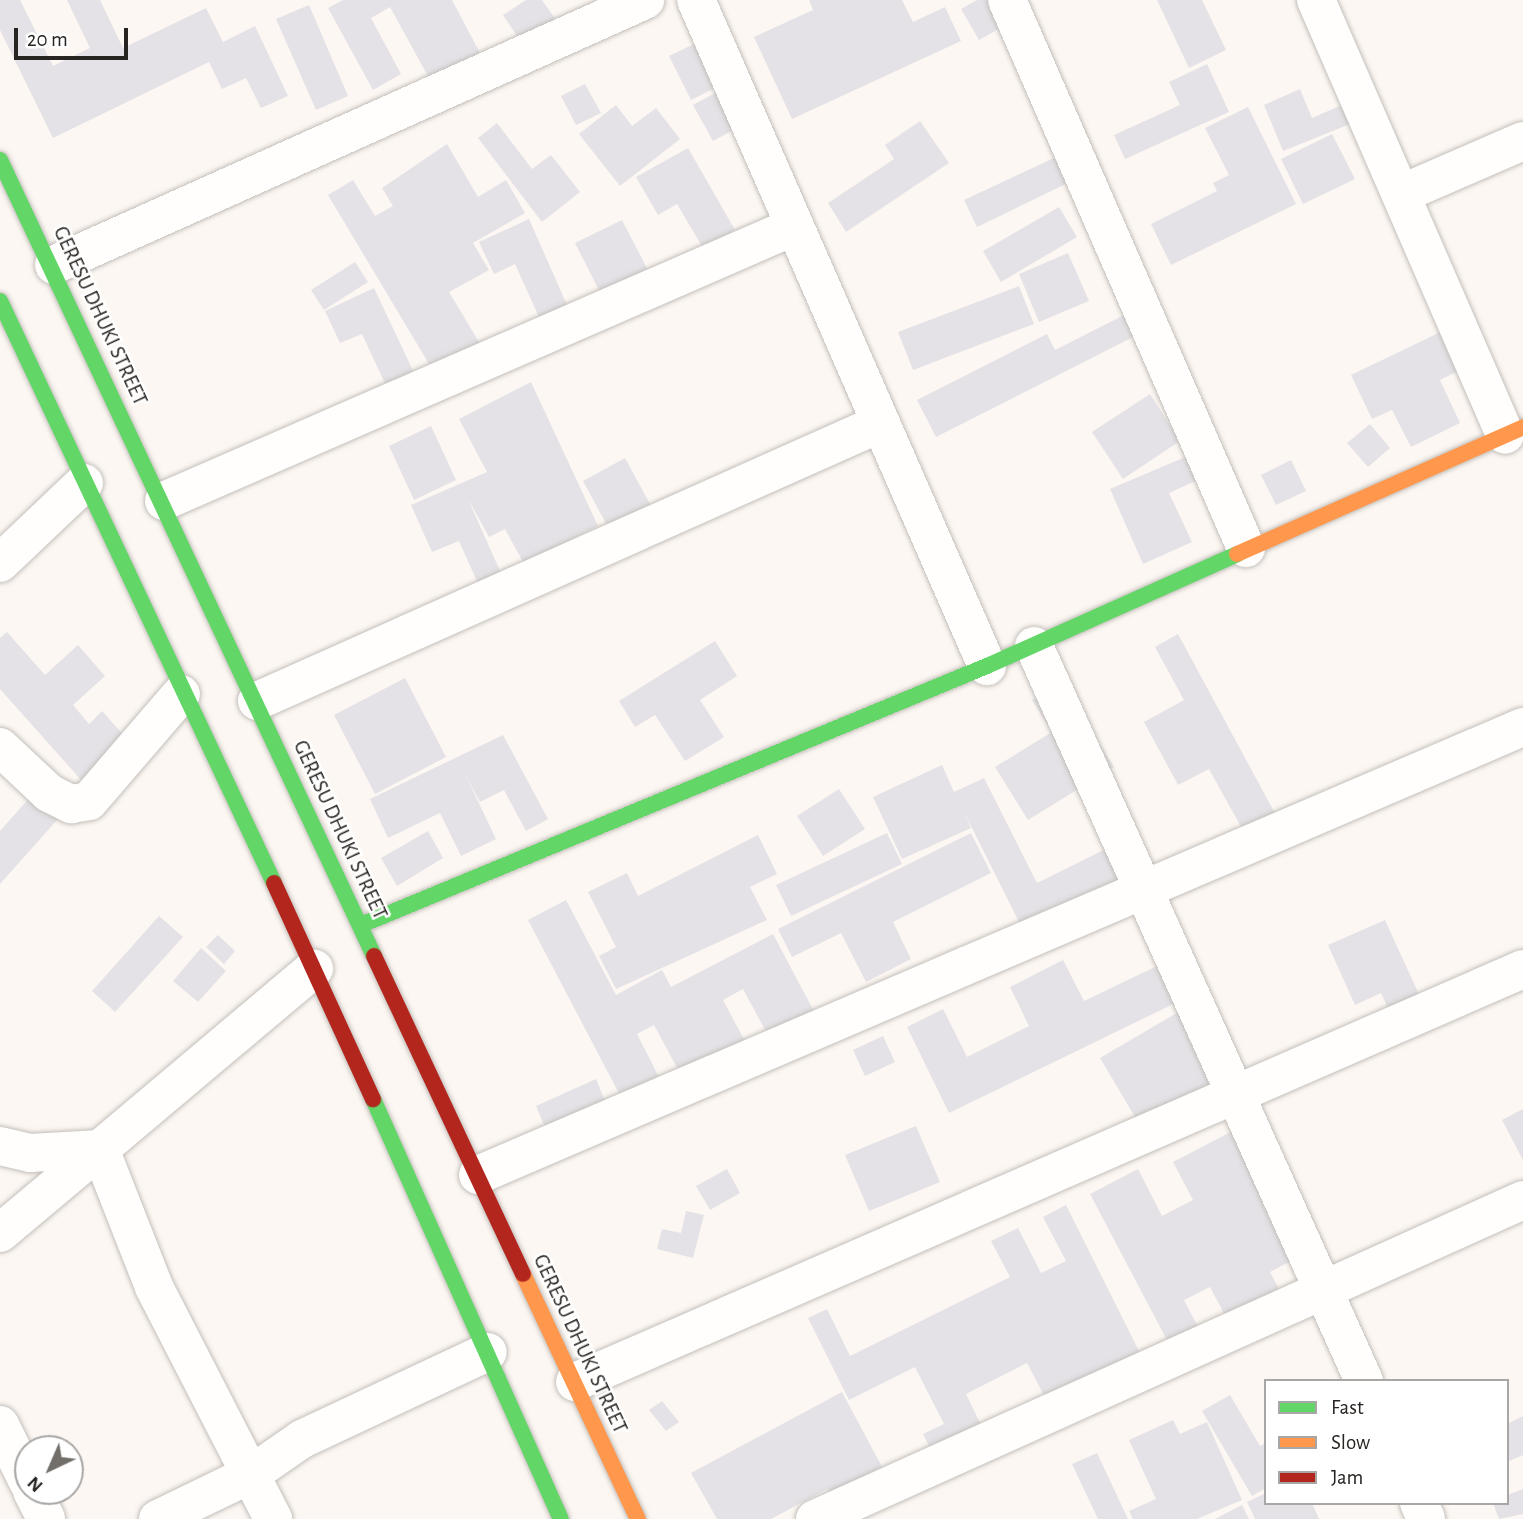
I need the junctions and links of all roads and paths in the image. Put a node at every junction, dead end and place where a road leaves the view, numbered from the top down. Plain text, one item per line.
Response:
1 (645, 0) edge
2 (696, 0) edge
3 (1007, 0) edge
4 (1316, 0) edge
5 (1523, 141) edge
6 (0, 160) edge
7 (1401, 194) junction
8 (795, 226) junction
9 (54, 265) junction
10 (0, 301) edge
11 (881, 424) junction
12 (1514, 431) edge
13 (84, 483) junction
14 (164, 501) junction
15 (1246, 548) junction
16 (0, 563) edge
17 (1034, 646) junction
18 (987, 666) junction
19 (181, 694) junction
20 (257, 701) junction
21 (1523, 727) edge
22 (0, 747) edge
23 (1145, 892) junction
24 (361, 925) junction
25 (314, 969) junction
26 (1523, 969) edge
27 (1237, 1097) junction
28 (0, 1146) edge
29 (100, 1149) junction
30 (478, 1175) junction
31 (1523, 1200) edge
32 (0, 1233) edge
33 (1322, 1286) junction
34 (488, 1352) junction
35 (1363, 1379) edge
36 (575, 1382) junction
37 (0, 1425) edge
38 (14, 1454) edge
39 (253, 1473) junction
40 (158, 1519) edge
41 (273, 1519) edge
42 (561, 1519) edge
43 (638, 1519) edge
44 (815, 1519) edge

1 - 9 street
2 - 8 street
3 - 15 street
4 - 7 street
5 - 7 street
6 - 9 main road, GERESU DHUKI STREET
7 - 12 street
8 - 11 street
8 - 14 street
9 - 14 main road, GERESU DHUKI STREET
10 - 13 main road
11 - 18 street
11 - 20 street
12 - 15 main road
13 - 16 street
13 - 19 main road
14 - 20 main road, GERESU DHUKI STREET
15 - 17 main road
17 - 18 main road
17 - 23 street
18 - 24 main road
19 - 22 street
19 - 25 main road
20 - 24 main road, GERESU DHUKI STREET
21 - 23 street
23 - 27 street
23 - 30 street
24 - 30 main road, GERESU DHUKI STREET
25 - 29 street
25 - 34 main road
26 - 27 street
27 - 33 street
27 - 36 street
28 - 29 street
29 - 32 street
29 - 39 street
30 - 36 main road, GERESU DHUKI STREET
31 - 33 street
33 - 35 street
33 - 44 street
34 - 39 street
34 - 42 main road
36 - 43 main road, GERESU DHUKI STREET
37 - 38 street
39 - 40 street
39 - 41 street

